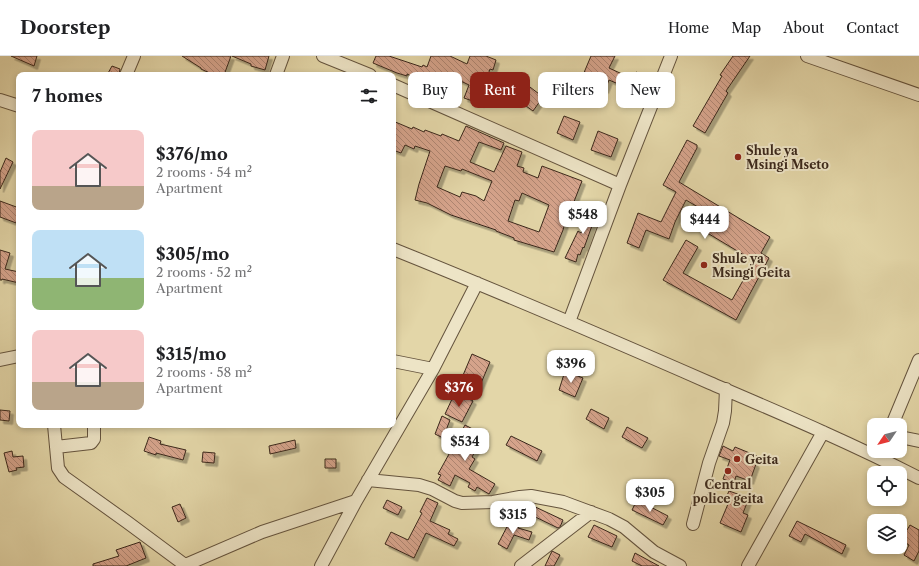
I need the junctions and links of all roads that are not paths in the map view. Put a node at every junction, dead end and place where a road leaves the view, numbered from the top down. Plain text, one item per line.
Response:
1 (134, 56) edge
2 (283, 56) edge
3 (323, 56) edge
4 (670, 56) edge
5 (807, 56) edge
6 (127, 72) edge
7 (277, 72) edge
8 (363, 72) edge
9 (396, 86) edge
10 (919, 95) edge
11 (0, 100) edge
12 (16, 105) edge
13 (620, 185) junction
14 (396, 250) edge
15 (477, 283) junction
16 (569, 322) junction
17 (16, 357) edge
18 (0, 360) edge
19 (919, 360) edge
20 (396, 362) edge
21 (433, 369) junction
22 (726, 389) junction
23 (895, 418) edge
24 (54, 428) edge
25 (94, 428) edge
26 (823, 432) junction
27 (907, 438) edge
28 (919, 441) edge
29 (56, 447) junction
30 (867, 449) edge
31 (888, 458) edge
32 (919, 478) edge
33 (368, 480) junction
34 (356, 501) junction
35 (591, 512) junction
36 (693, 524) dead end
37 (184, 566) edge
38 (322, 566) edge
39 (521, 566) edge
40 (680, 566) edge
41 (748, 566) edge

1 - 6 street
2 - 7 street
3 - 8 street
4 - 13 street
5 - 10 street
9 - 13 street
11 - 12 street
13 - 16 street
14 - 15 street
15 - 16 street
15 - 21 street
16 - 22 street
17 - 18 street
19 - 23 street
20 - 21 street
21 - 33 street
22 - 26 street
22 - 36 street
24 - 29 street
25 - 29 street
26 - 30 street
26 - 41 street
27 - 28 street
29 - 37 street
31 - 32 street
33 - 34 street
33 - 35 street
34 - 37 street
34 - 38 street
35 - 39 street
35 - 40 street

